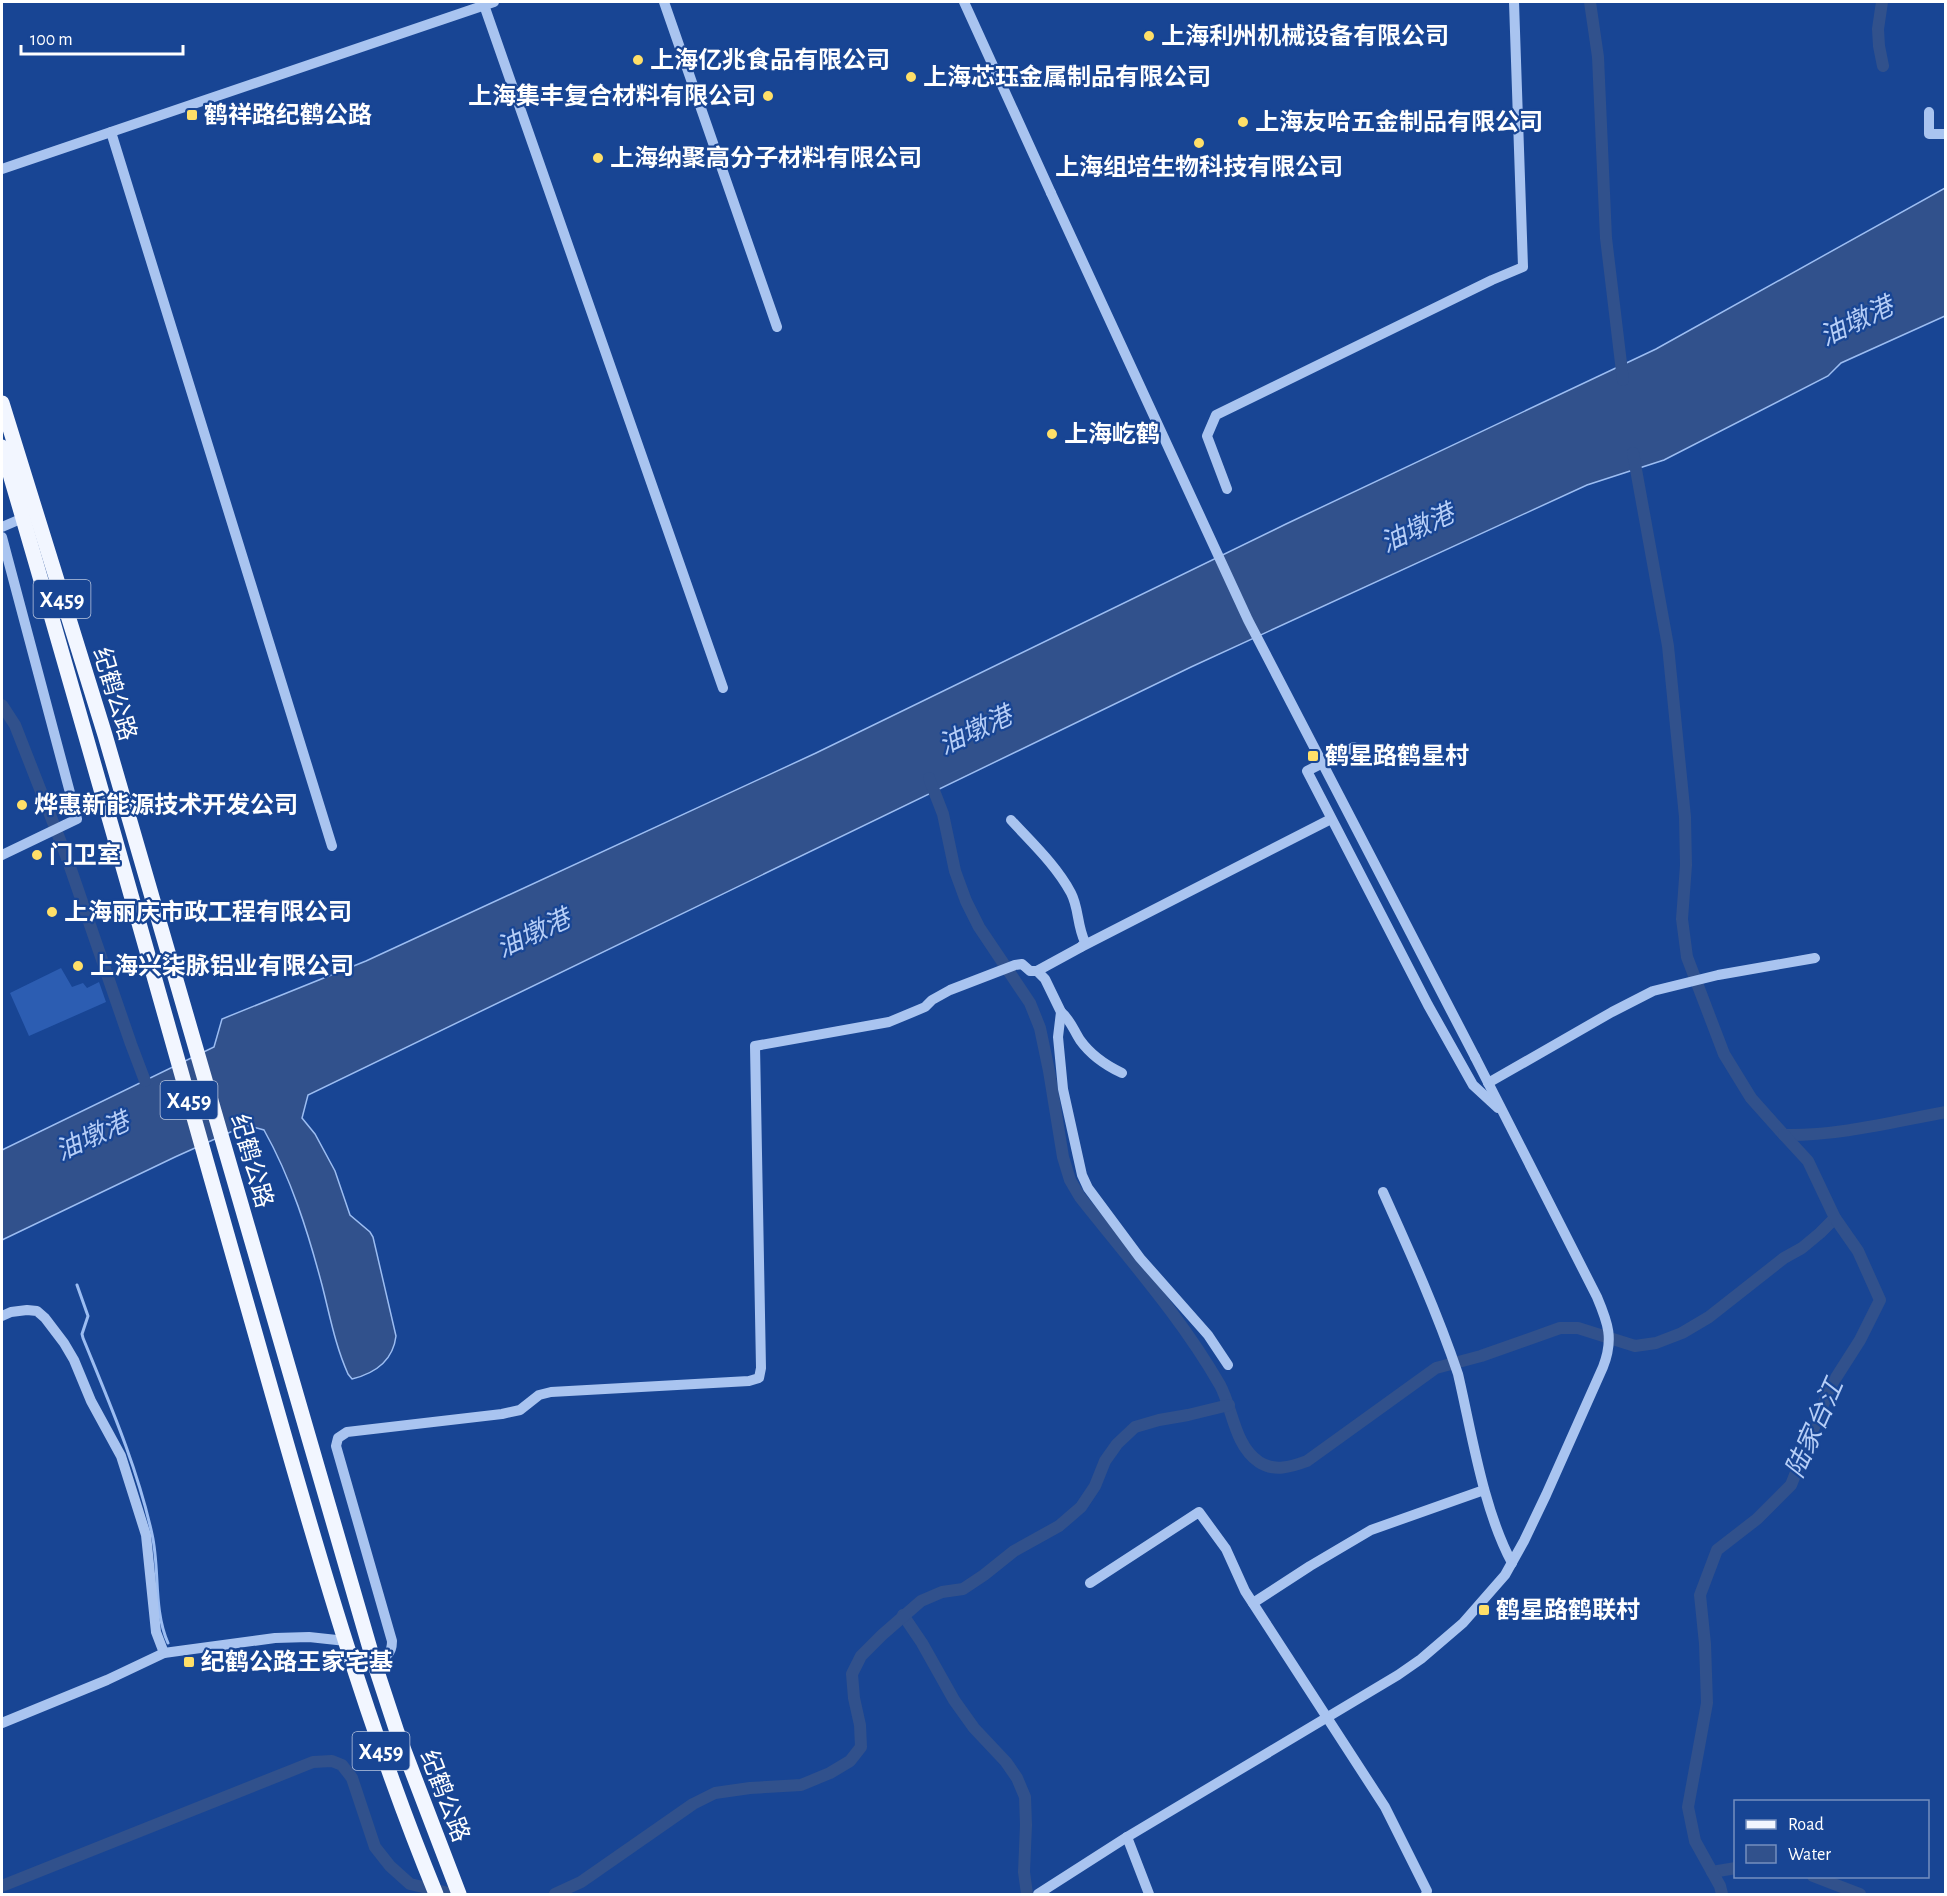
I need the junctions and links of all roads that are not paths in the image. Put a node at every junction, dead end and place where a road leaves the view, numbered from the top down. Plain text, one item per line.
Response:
1 (664, 2) edge
2 (964, 2) edge
3 (1514, 2) edge
4 (489, 3) edge
5 (1929, 112) dead end
6 (111, 132) junction
7 (1946, 134) edge
8 (2, 169) edge
9 (777, 327) dead end
10 (2, 402) edge
11 (2, 447) edge
12 (13, 465) junction
13 (1227, 489) dead end
14 (23, 518) junction
15 (2, 527) edge
16 (2, 537) edge
17 (723, 688) dead end
18 (1354, 747) dead end
19 (1331, 819) junction
20 (1011, 820) dead end
21 (332, 846) dead end
22 (2, 855) edge
23 (1080, 947) junction
24 (1815, 958) dead end
25 (1037, 971) junction
26 (1061, 1012) junction
27 (1122, 1073) dead end
28 (1488, 1083) junction
29 (1503, 1112) junction
30 (1383, 1192) dead end
31 (2, 1316) edge
32 (1228, 1365) dead end
33 (1484, 1490) junction
34 (1512, 1563) junction
35 (1090, 1583) dead end
36 (1253, 1603) junction
37 (346, 1641) junction
38 (164, 1653) junction
39 (374, 1659) junction
40 (1327, 1718) junction
41 (2, 1723) edge
42 (1127, 1837) junction
43 (436, 1894) edge
44 (459, 1894) edge
45 (1039, 1894) edge
46 (1149, 1894) edge
47 (1426, 1894) edge

1 - 9 street
2 - 28 street, bridge
3 - 13 street
4 - 6 street
4 - 17 street
5 - 7 street
6 - 8 street
6 - 21 street
10 - 12 main road, 纪鹤公路 / X459
11 - 12 main road, 纪鹤公路 / X459
12 - 14 main road, 纪鹤公路 / X459
12 - 39 main road, 纪鹤公路 / X459
14 - 15 street
14 - 37 main road, 纪鹤公路 / X459
16 - 22 street
18 - 19 street
19 - 23 street
19 - 29 street
20 - 23 street
23 - 25 street
24 - 28 street
25 - 26 street
25 - 39 street
26 - 27 street
26 - 32 street
28 - 29 street
29 - 34 street
30 - 33 street
31 - 38 street
33 - 34 street
33 - 36 street
34 - 40 street
35 - 36 street
36 - 40 street
37 - 38 street
37 - 43 main road, 纪鹤公路 / X459
38 - 41 street
39 - 44 main road, 纪鹤公路 / X459
40 - 42 street
40 - 47 street
42 - 45 street
42 - 46 street

